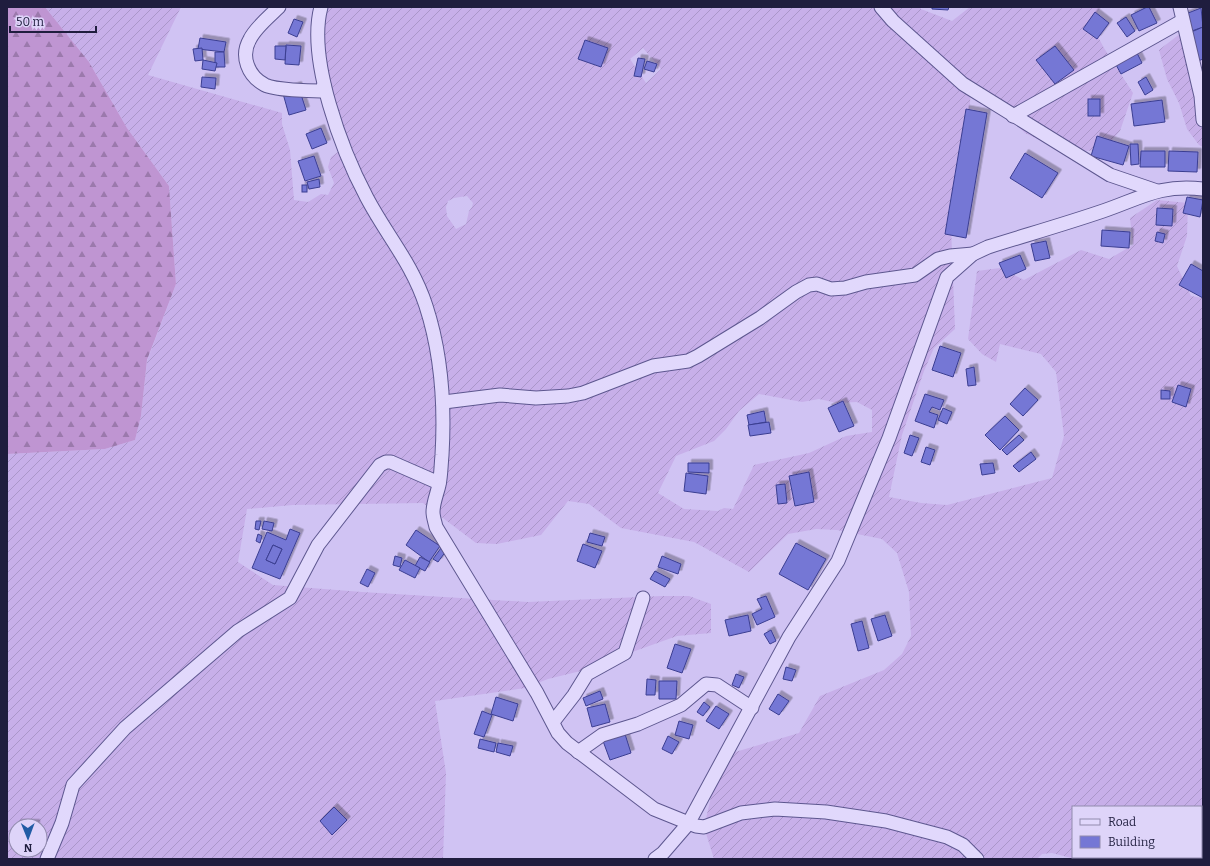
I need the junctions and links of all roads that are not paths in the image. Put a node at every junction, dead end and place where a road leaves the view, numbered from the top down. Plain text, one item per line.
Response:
1 (279, 7) edge
2 (321, 7) edge
3 (881, 7) edge
4 (1180, 7) edge
5 (1182, 21) junction
6 (324, 85) junction
7 (1202, 94) edge
8 (1013, 116) junction
9 (1203, 120) edge
10 (1203, 189) edge
11 (1157, 191) junction
12 (973, 254) junction
13 (950, 256) junction
14 (947, 277) junction
15 (444, 402) junction
16 (439, 483) junction
17 (643, 598) dead end
18 (752, 708) junction
19 (553, 722) junction
20 (578, 752) junction
21 (688, 824) junction
22 (47, 859) edge
23 (655, 859) edge
24 (978, 859) edge

1 - 6 street
2 - 6 street
3 - 8 street
4 - 5 street
5 - 7 street
5 - 8 street
6 - 15 street
7 - 9 street
8 - 11 street
10 - 11 street
11 - 12 street
12 - 13 street
12 - 14 street
13 - 14 street
13 - 15 street
14 - 18 street
15 - 16 street
16 - 19 street
16 - 22 street
17 - 19 street
18 - 20 street
18 - 21 street
19 - 20 street
20 - 21 street
21 - 23 street
21 - 24 street

